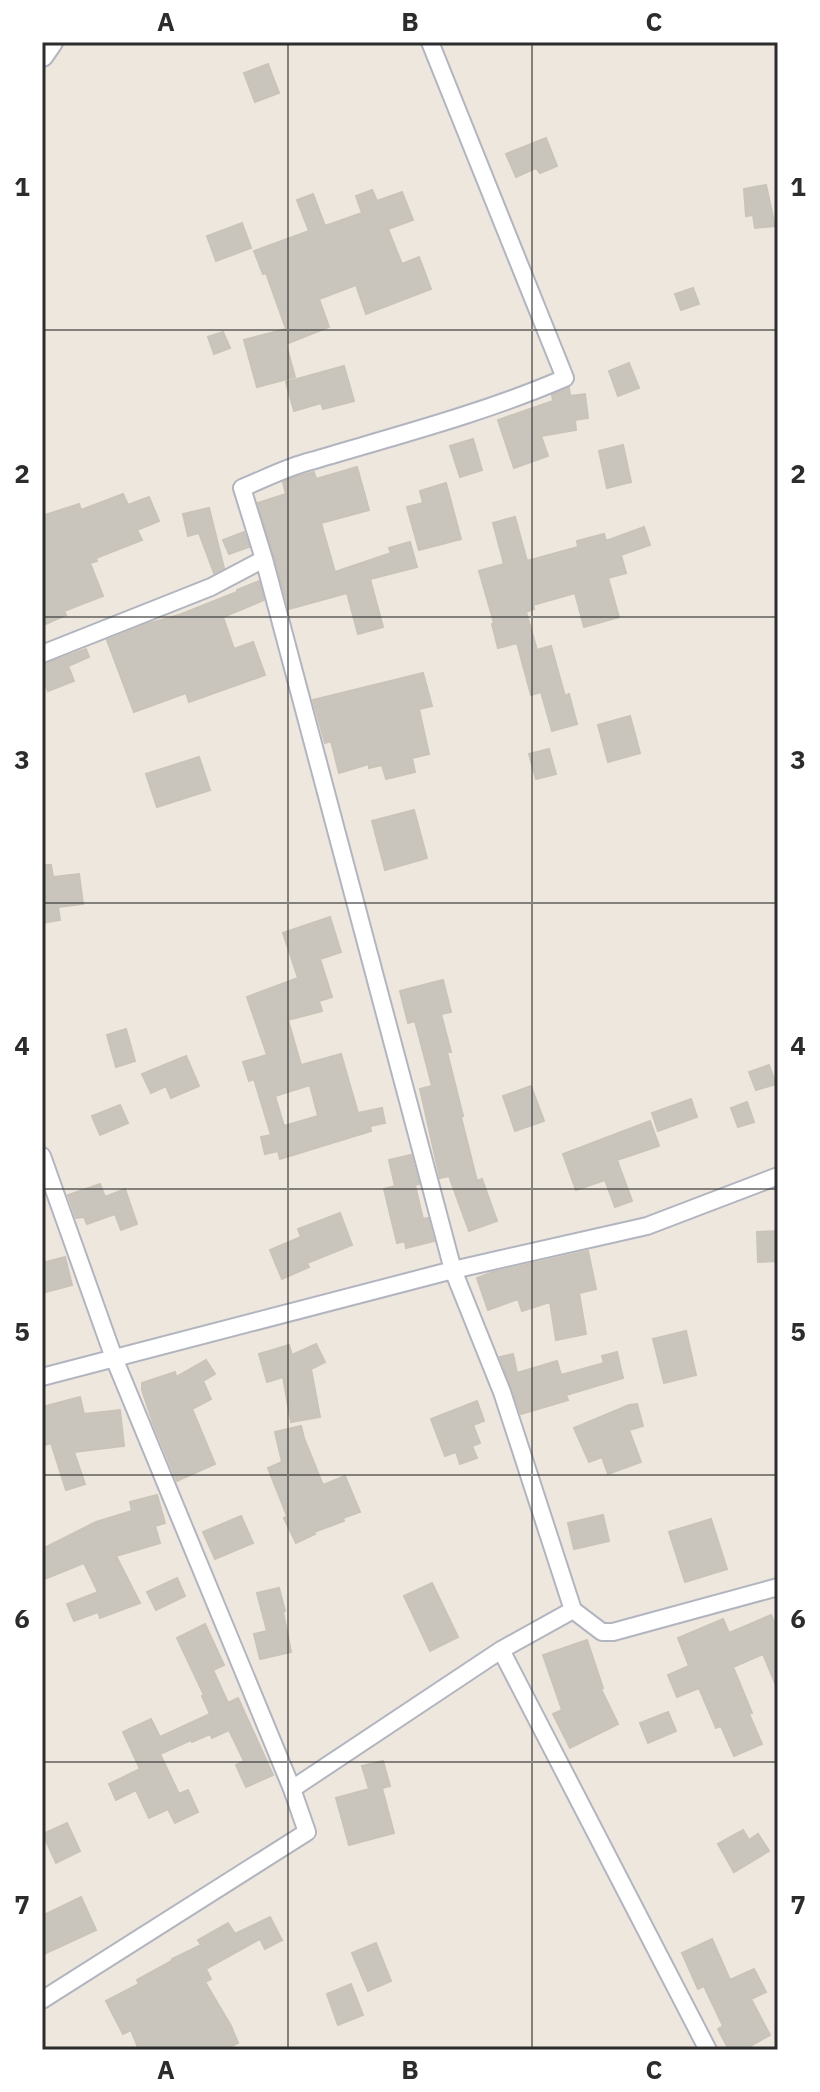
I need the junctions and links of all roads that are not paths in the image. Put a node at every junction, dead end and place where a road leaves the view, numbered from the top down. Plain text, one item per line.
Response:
1 (51, 42) edge
2 (430, 42) edge
3 (42, 55) edge
4 (264, 559) junction
5 (42, 654) edge
6 (42, 1156) edge
7 (778, 1176) edge
8 (453, 1270) junction
9 (114, 1358) junction
10 (42, 1377) edge
11 (778, 1587) edge
12 (573, 1610) junction
13 (501, 1650) junction
14 (292, 1789) junction
15 (42, 2000) edge
16 (708, 2050) edge

1 - 3 street
2 - 4 street
4 - 5 street
4 - 8 street
6 - 9 street
7 - 8 street
8 - 9 street
8 - 12 street
9 - 10 street
9 - 14 street
11 - 12 street
12 - 13 street
13 - 14 street
13 - 16 street
14 - 15 street

